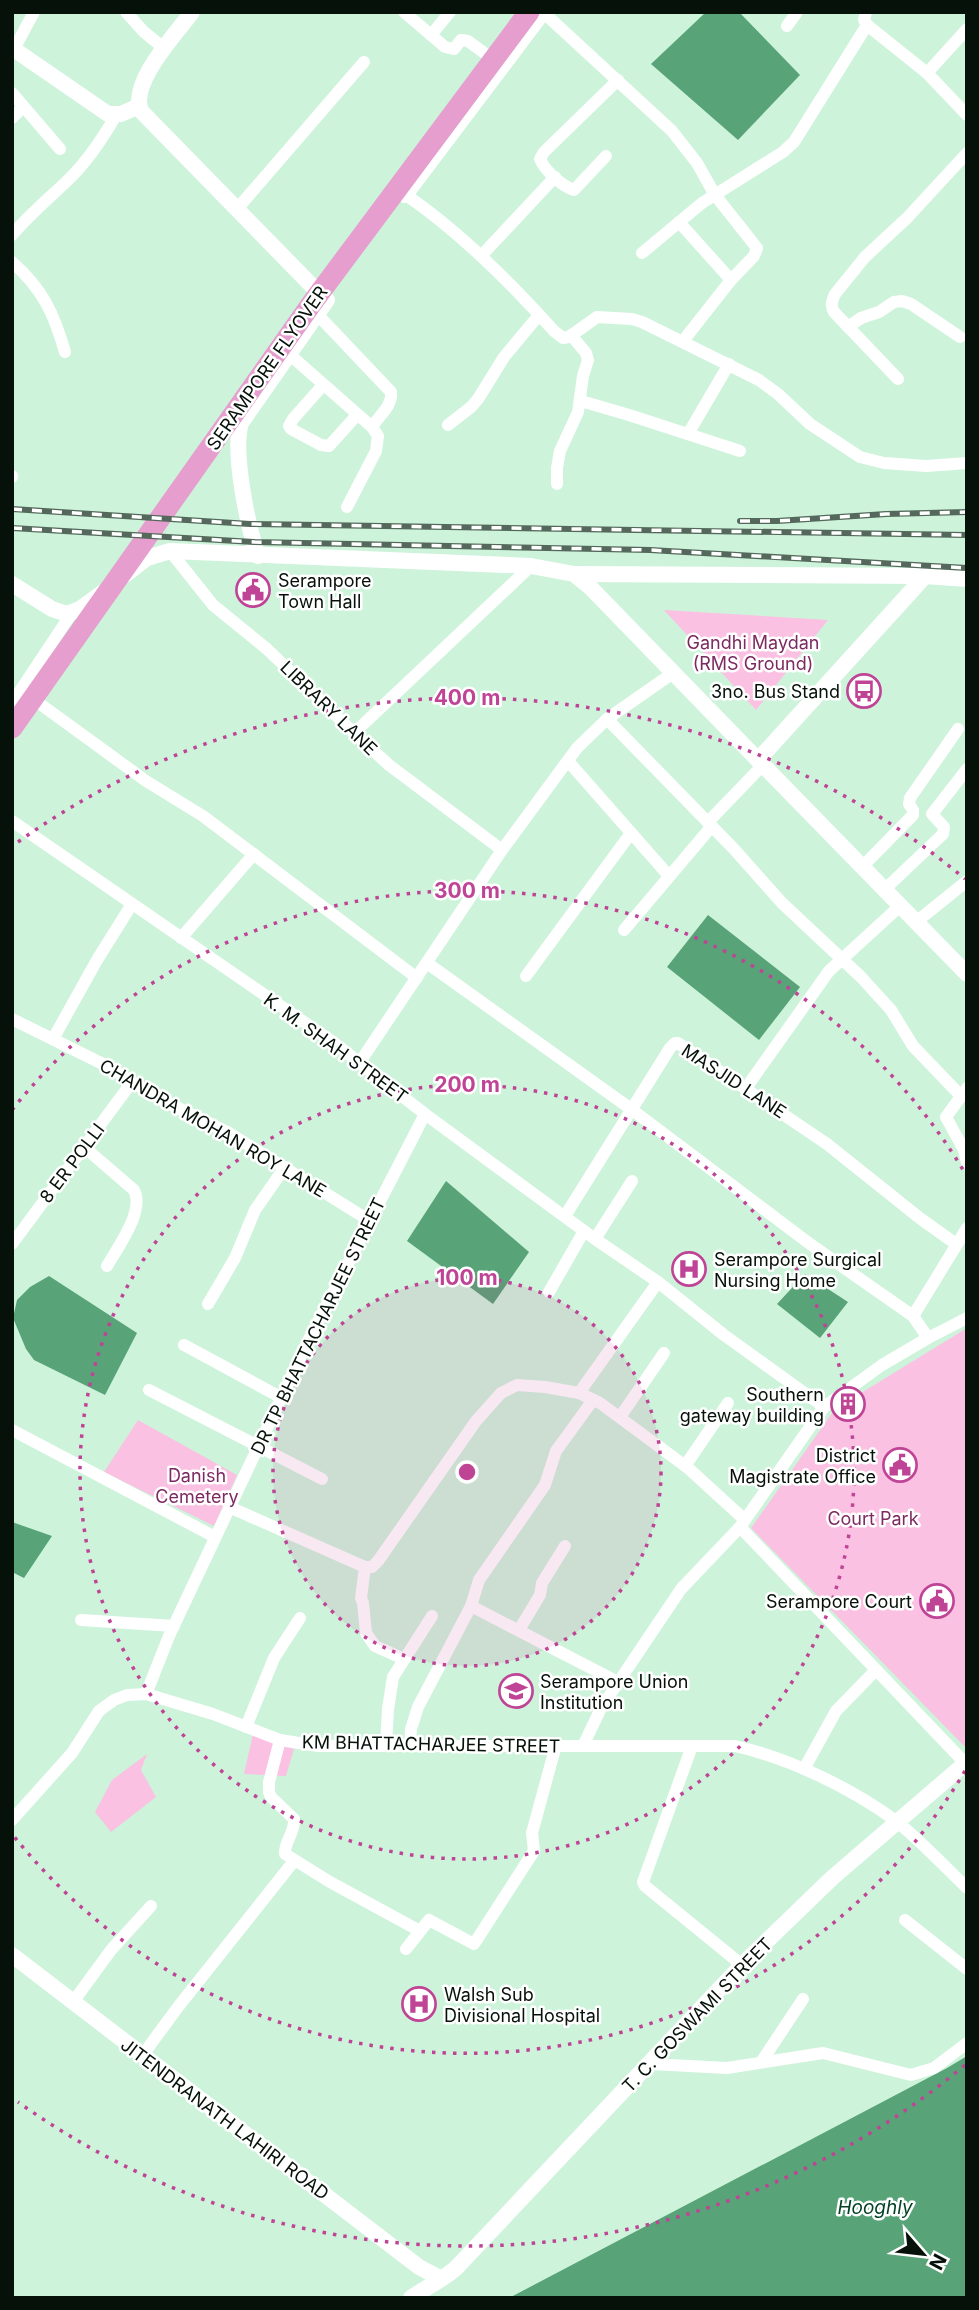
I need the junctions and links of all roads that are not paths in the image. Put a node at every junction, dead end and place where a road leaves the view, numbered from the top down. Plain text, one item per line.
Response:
1 (34, 12) edge
2 (126, 12) edge
3 (192, 12) edge
4 (404, 12) edge
5 (450, 12) edge
6 (519, 12) edge
7 (529, 12) edge
8 (543, 12) edge
9 (797, 12) edge
10 (866, 19) edge
11 (787, 26) dead end
12 (967, 29) edge
13 (430, 35) junction
14 (165, 49) junction
15 (13, 50) edge
16 (487, 55) junction
17 (364, 62) dead end
18 (927, 73) junction
19 (618, 80) junction
20 (12, 93) edge
21 (139, 106) junction
22 (23, 107) junction
23 (116, 115) junction
24 (967, 115) edge
25 (12, 118) edge
26 (60, 149) dead end
27 (966, 155) edge
28 (606, 156) dead end
29 (555, 177) junction
30 (406, 195) junction
31 (715, 195) junction
32 (237, 209) junction
33 (680, 222) junction
34 (12, 235) edge
35 (642, 253) dead end
36 (481, 256) junction
37 (12, 262) edge
38 (731, 280) junction
39 (315, 289) junction
40 (317, 314) junction
41 (539, 315) junction
42 (848, 327) junction
43 (571, 335) junction
44 (960, 337) dead end
45 (683, 341) junction
46 (65, 352) dead end
47 (289, 354) junction
48 (729, 364) junction
49 (898, 379) dead end
50 (323, 385) junction
51 (581, 401) junction
52 (357, 415) junction
53 (448, 425) dead end
54 (372, 427) junction
55 (688, 434) junction
56 (740, 451) dead end
57 (967, 463) edge
58 (184, 467) dead end
59 (557, 484) dead end
60 (347, 506) dead end
61 (170, 551) junction
62 (258, 556) junction
63 (531, 566) junction
64 (574, 574) junction
65 (925, 576) junction
66 (967, 579) edge
67 (12, 584) edge
68 (71, 614) junction
69 (673, 673) junction
70 (21, 690) junction
71 (12, 703) edge
72 (607, 719) junction
73 (12, 728) edge
74 (958, 729) dead end
75 (354, 733) junction
76 (568, 761) junction
77 (760, 762) junction
78 (967, 769) edge
79 (12, 821) edge
80 (710, 824) junction
81 (631, 832) junction
82 (502, 850) junction
83 (254, 854) junction
84 (862, 867) junction
85 (669, 876) junction
86 (967, 881) edge
87 (884, 890) junction
88 (132, 904) junction
89 (900, 906) junction
90 (916, 922) junction
91 (624, 930) dead end
92 (181, 938) junction
93 (843, 959) junction
94 (427, 963) junction
95 (967, 974) edge
96 (526, 976) dead end
97 (417, 978) junction
98 (12, 1019) edge
99 (53, 1040) junction
100 (360, 1062) junction
101 (132, 1082) junction
102 (746, 1088) junction
103 (963, 1091) edge
104 (631, 1110) junction
105 (425, 1114) junction
106 (84, 1147) junction
107 (967, 1163) edge
108 (285, 1167) junction
109 (632, 1181) dead end
110 (565, 1216) junction
111 (370, 1221) junction
112 (967, 1228) edge
113 (590, 1235) junction
114 (12, 1244) edge
115 (956, 1244) junction
116 (107, 1266) dead end
117 (657, 1282) junction
118 (549, 1292) dead end
119 (208, 1304) dead end
120 (914, 1316) junction
121 (967, 1318) edge
122 (928, 1338) junction
123 (184, 1345) dead end
124 (664, 1353) dead end
125 (149, 1390) dead end
126 (579, 1393) junction
127 (282, 1398) junction
128 (593, 1400) junction
129 (728, 1403) dead end
130 (824, 1407) junction
131 (620, 1417) junction
132 (12, 1430) edge
133 (258, 1447) junction
134 (685, 1465) junction
135 (323, 1479) dead end
136 (229, 1507) junction
137 (743, 1524) junction
138 (215, 1537) junction
139 (565, 1546) dead end
140 (365, 1567) junction
141 (471, 1606) junction
142 (432, 1616) dead end
143 (300, 1618) dead end
144 (81, 1620) dead end
145 (174, 1626) junction
146 (519, 1630) junction
147 (404, 1658) junction
148 (876, 1670) junction
149 (618, 1682) junction
150 (146, 1694) junction
151 (246, 1727) junction
152 (280, 1740) junction
153 (555, 1745) junction
154 (386, 1746) junction
155 (410, 1746) junction
156 (583, 1746) junction
157 (692, 1746) junction
158 (966, 1763) edge
159 (804, 1769) junction
160 (12, 1820) edge
161 (897, 1822) junction
162 (294, 1861) junction
163 (967, 1888) edge
164 (151, 1906) dead end
165 (905, 1920) dead end
166 (420, 1931) junction
167 (406, 1949) dead end
168 (12, 1955) edge
169 (742, 1965) junction
170 (967, 1969) edge
171 (803, 1999) dead end
172 (73, 2002) junction
173 (967, 2043) edge
174 (142, 2056) junction
175 (762, 2061) junction
176 (651, 2064) junction
177 (440, 2278) junction
178 (411, 2298) edge

1 - 15 street
2 - 14 street
3 - 14 street
4 - 13 street
5 - 13 street
6 - 16 street
7 - 73 main road, SERAMPORE FLYOVER
8 - 19 street
8 - 30 street
9 - 11 street
10 - 18 street
10 - 31 street
12 - 18 street
13 - 16 street
14 - 21 street
15 - 23 street
16 - 39 street
17 - 32 street
18 - 24 street
19 - 29 street
19 - 31 street
20 - 22 street
21 - 23 street
21 - 32 street
22 - 25 street
22 - 26 street
23 - 34 street
27 - 42 street
28 - 29 street
29 - 36 street
30 - 36 street
30 - 40 street
31 - 33 street
31 - 38 street
32 - 39 street
33 - 35 street
33 - 38 street
36 - 41 street
37 - 46 street
38 - 45 street
39 - 58 street
40 - 47 street
40 - 54 street
41 - 43 street
41 - 53 street
42 - 44 street
42 - 49 street
43 - 45 street
43 - 51 street
45 - 48 street
47 - 50 street
47 - 62 street
48 - 55 street
48 - 57 street
50 - 52 street
50 - 52 street
51 - 55 street
51 - 59 street
52 - 54 street
54 - 60 street
55 - 56 street
61 - 62 street
61 - 68 street
61 - 75 street, LIBRARY LANE
62 - 63 street
63 - 64 street
63 - 75 street
64 - 65 street
64 - 69 street
65 - 66 street
65 - 77 street
67 - 68 street
68 - 70 street
69 - 72 street
69 - 77 street
70 - 71 street
70 - 83 street
72 - 76 street
72 - 80 street
74 - 84 street
75 - 82 street, LIBRARY LANE
76 - 81 street
76 - 82 street
77 - 80 street
77 - 84 street
78 - 87 street
79 - 88 street, K. M. SHAH STREET
80 - 85 street
80 - 93 street
81 - 85 street
81 - 96 street
82 - 94 street
83 - 92 street
83 - 97 street
84 - 87 street
85 - 91 street
86 - 90 street
87 - 89 street
88 - 92 street, K. M. SHAH STREET
88 - 99 street
89 - 90 street
89 - 93 street
90 - 95 street
92 - 100 street, K. M. SHAH STREET
93 - 102 street
93 - 103 street
94 - 97 street
94 - 104 street
97 - 100 street
98 - 99 street, CHANDRA MOHAN ROY LANE
99 - 101 street, CHANDRA MOHAN ROY LANE
100 - 105 street, K. M. SHAH STREET
101 - 106 street, 8 ER POLLI
101 - 108 street, CHANDRA MOHAN ROY LANE
102 - 104 street, MASJID LANE
102 - 115 street, MASJID LANE
103 - 107 street
104 - 110 street, MASJID LANE
104 - 120 street
105 - 110 street, K. M. SHAH STREET
105 - 111 street, DR TP BHATTACHARJEE STREET
106 - 114 street, 8 ER POLLI
106 - 116 street
108 - 111 street, CHANDRA MOHAN ROY LANE
108 - 119 street
109 - 113 street
110 - 113 street, K. M. SHAH STREET
111 - 127 street, DR TP BHATTACHARJEE STREET
112 - 115 street
113 - 117 street, K. M. SHAH STREET
113 - 118 street
115 - 120 street
117 - 126 street
117 - 130 street, K. M. SHAH STREET
120 - 122 street
121 - 122 street
122 - 130 street
123 - 127 street
124 - 131 street
125 - 133 street
126 - 128 street
126 - 140 street
127 - 133 street, DR TP BHATTACHARJEE STREET
128 - 131 street
128 - 141 street
129 - 134 street
130 - 137 street
131 - 134 street
132 - 138 street
133 - 135 street
133 - 136 street, DR TP BHATTACHARJEE STREET
134 - 137 street
136 - 138 street, DR TP BHATTACHARJEE STREET
136 - 140 street
137 - 148 street
137 - 149 street
138 - 145 street, DR TP BHATTACHARJEE STREET
139 - 146 street
140 - 147 street
141 - 146 street
141 - 155 street
142 - 147 street
143 - 151 street
144 - 145 street
145 - 150 street, DR TP BHATTACHARJEE STREET
146 - 149 street
147 - 154 street
148 - 158 street
148 - 159 street
149 - 156 street
150 - 151 street, KM BHATTACHARJEE STREET
150 - 160 street, KM BHATTACHARJEE STREET
151 - 152 street, KM BHATTACHARJEE STREET
152 - 154 street, KM BHATTACHARJEE STREET
152 - 162 street
153 - 155 street, KM BHATTACHARJEE STREET
153 - 156 street, KM BHATTACHARJEE STREET
153 - 166 street
154 - 155 street, KM BHATTACHARJEE STREET
156 - 157 street, KM BHATTACHARJEE STREET
157 - 159 street, KM BHATTACHARJEE STREET
157 - 169 street
158 - 161 street, T. C. GOSWAMI STREET
159 - 161 street, KM BHATTACHARJEE STREET
161 - 163 street, KM BHATTACHARJEE STREET
161 - 169 street, T. C. GOSWAMI STREET
162 - 166 street
162 - 174 street
164 - 172 street
165 - 170 street
166 - 167 street
168 - 172 street, JITENDRANATH LAHIRI ROAD
169 - 176 street, T. C. GOSWAMI STREET
171 - 175 street
172 - 174 street, JITENDRANATH LAHIRI ROAD
173 - 175 street
174 - 177 street, JITENDRANATH LAHIRI ROAD
175 - 176 street
176 - 177 street, T. C. GOSWAMI STREET
177 - 178 street, T. C. GOSWAMI STREET

